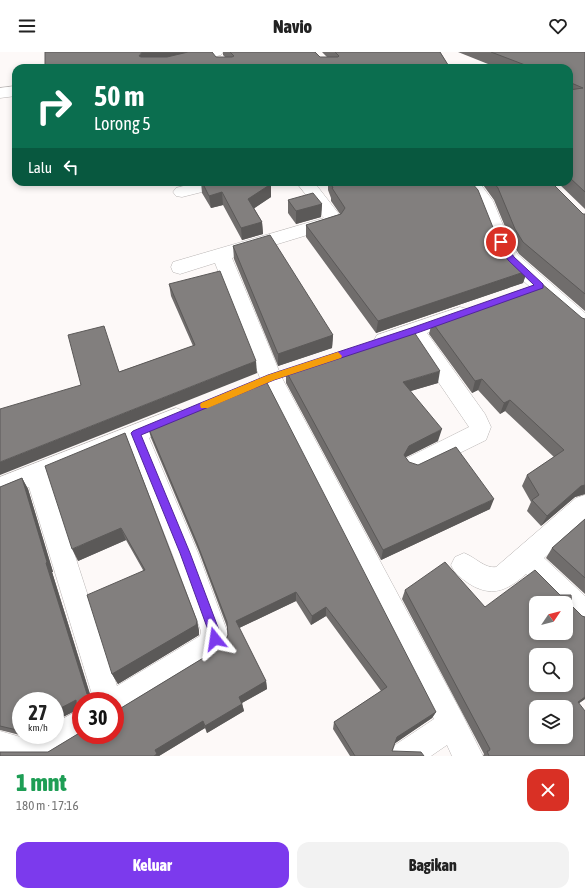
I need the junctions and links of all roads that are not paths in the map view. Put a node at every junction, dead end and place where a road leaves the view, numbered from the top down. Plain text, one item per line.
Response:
1 (216, 56) edge
2 (172, 64) edge
3 (12, 92) edge
4 (0, 93) edge
5 (205, 186) edge
6 (314, 186) edge
7 (473, 186) edge
8 (182, 192) dead end
9 (221, 255) junction
10 (180, 267) dead end
11 (540, 286) junction
12 (518, 294) edge
13 (481, 307) edge
14 (585, 324) edge
15 (414, 330) junction
16 (363, 347) edge
17 (281, 374) junction
18 (250, 386) edge
19 (193, 410) edge
20 (136, 433) junction
21 (415, 465) edge
22 (36, 473) junction
23 (0, 488) edge
24 (585, 506) edge
25 (526, 557) junction
26 (464, 565) dead end
27 (585, 614) edge
28 (105, 692) edge
29 (124, 698) edge
30 (452, 724) junction
31 (72, 729) edge
32 (0, 746) edge
33 (406, 756) edge
34 (468, 756) edge

1 - 2 street
3 - 4 street
5 - 8 street
6 - 9 street
7 - 11 street
9 - 10 street
9 - 17 street
11 - 12 street
11 - 14 street
13 - 15 street
15 - 16 street
15 - 21 street
17 - 18 street
17 - 30 street
19 - 20 street
20 - 22 street
20 - 29 street
22 - 23 street
22 - 28 street
24 - 25 street
25 - 26 street
25 - 27 street
30 - 33 street
30 - 34 street
31 - 32 street

